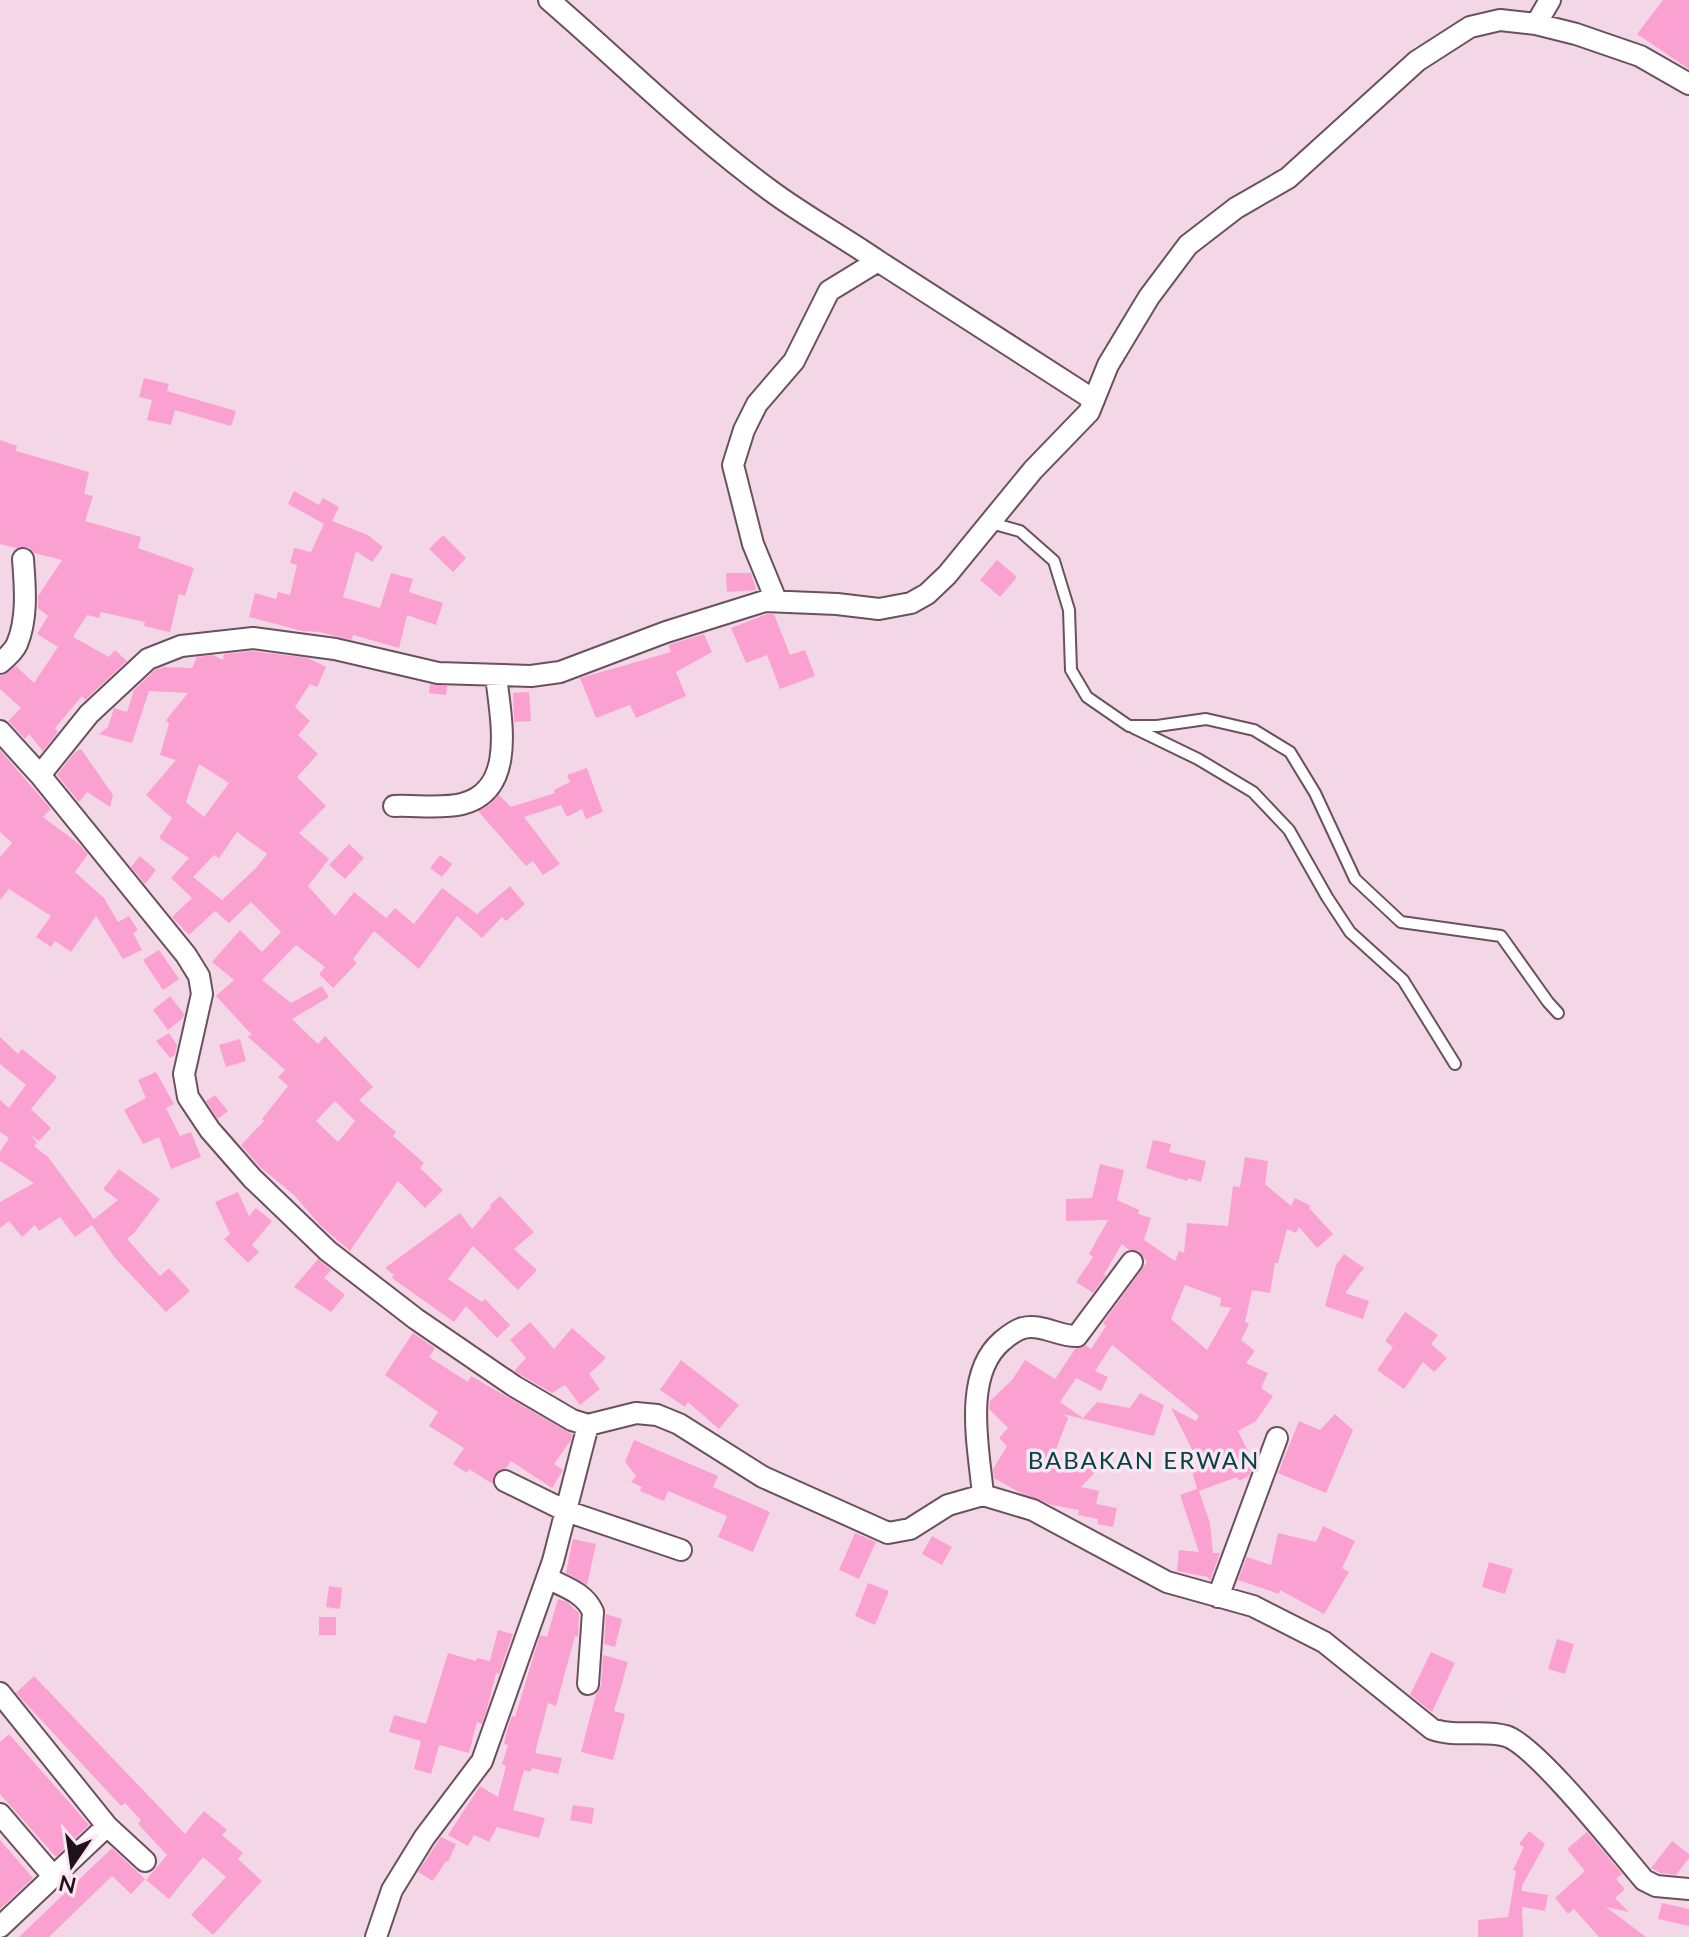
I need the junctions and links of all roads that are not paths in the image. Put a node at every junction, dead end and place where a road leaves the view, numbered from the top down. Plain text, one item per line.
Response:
1 (549, 0) edge
2 (1550, 0) edge
3 (1536, 24) junction
4 (1689, 84) edge
5 (878, 261) junction
6 (1094, 400) junction
7 (989, 523) junction
8 (23, 559) dead end
9 (776, 600) junction
10 (0, 663) edge
11 (496, 675) junction
12 (1129, 726) junction
13 (0, 731) edge
14 (40, 775) junction
15 (394, 806) dead end
16 (1558, 1013) dead end
17 (1455, 1064) dead end
18 (1132, 1262) dead end
19 (588, 1425) junction
20 (1277, 1438) dead end
21 (505, 1481) dead end
22 (983, 1495) junction
23 (566, 1511) junction
24 (681, 1550) dead end
25 (547, 1578) junction
26 (1218, 1597) junction
27 (588, 1684) dead end
28 (3, 1703) edge
29 (0, 1814) edge
30 (107, 1826) junction
31 (145, 1861) dead end
32 (53, 1876) junction
33 (1689, 1889) edge
34 (0, 1927) edge
35 (376, 1937) edge

1 - 5 street
2 - 3 street
3 - 4 street
3 - 6 street
5 - 6 street
5 - 9 street
6 - 7 street
7 - 9 street
7 - 12 lane
8 - 10 street
9 - 11 street
11 - 14 street
11 - 15 street
12 - 16 lane
12 - 17 lane
13 - 14 street
14 - 19 street
18 - 22 street
19 - 22 street
19 - 23 street
20 - 26 street
21 - 23 street
22 - 26 street
23 - 24 street
23 - 25 street
25 - 27 street
25 - 35 street
26 - 33 street
28 - 30 street
29 - 32 street
30 - 31 street
30 - 32 street
32 - 34 street

